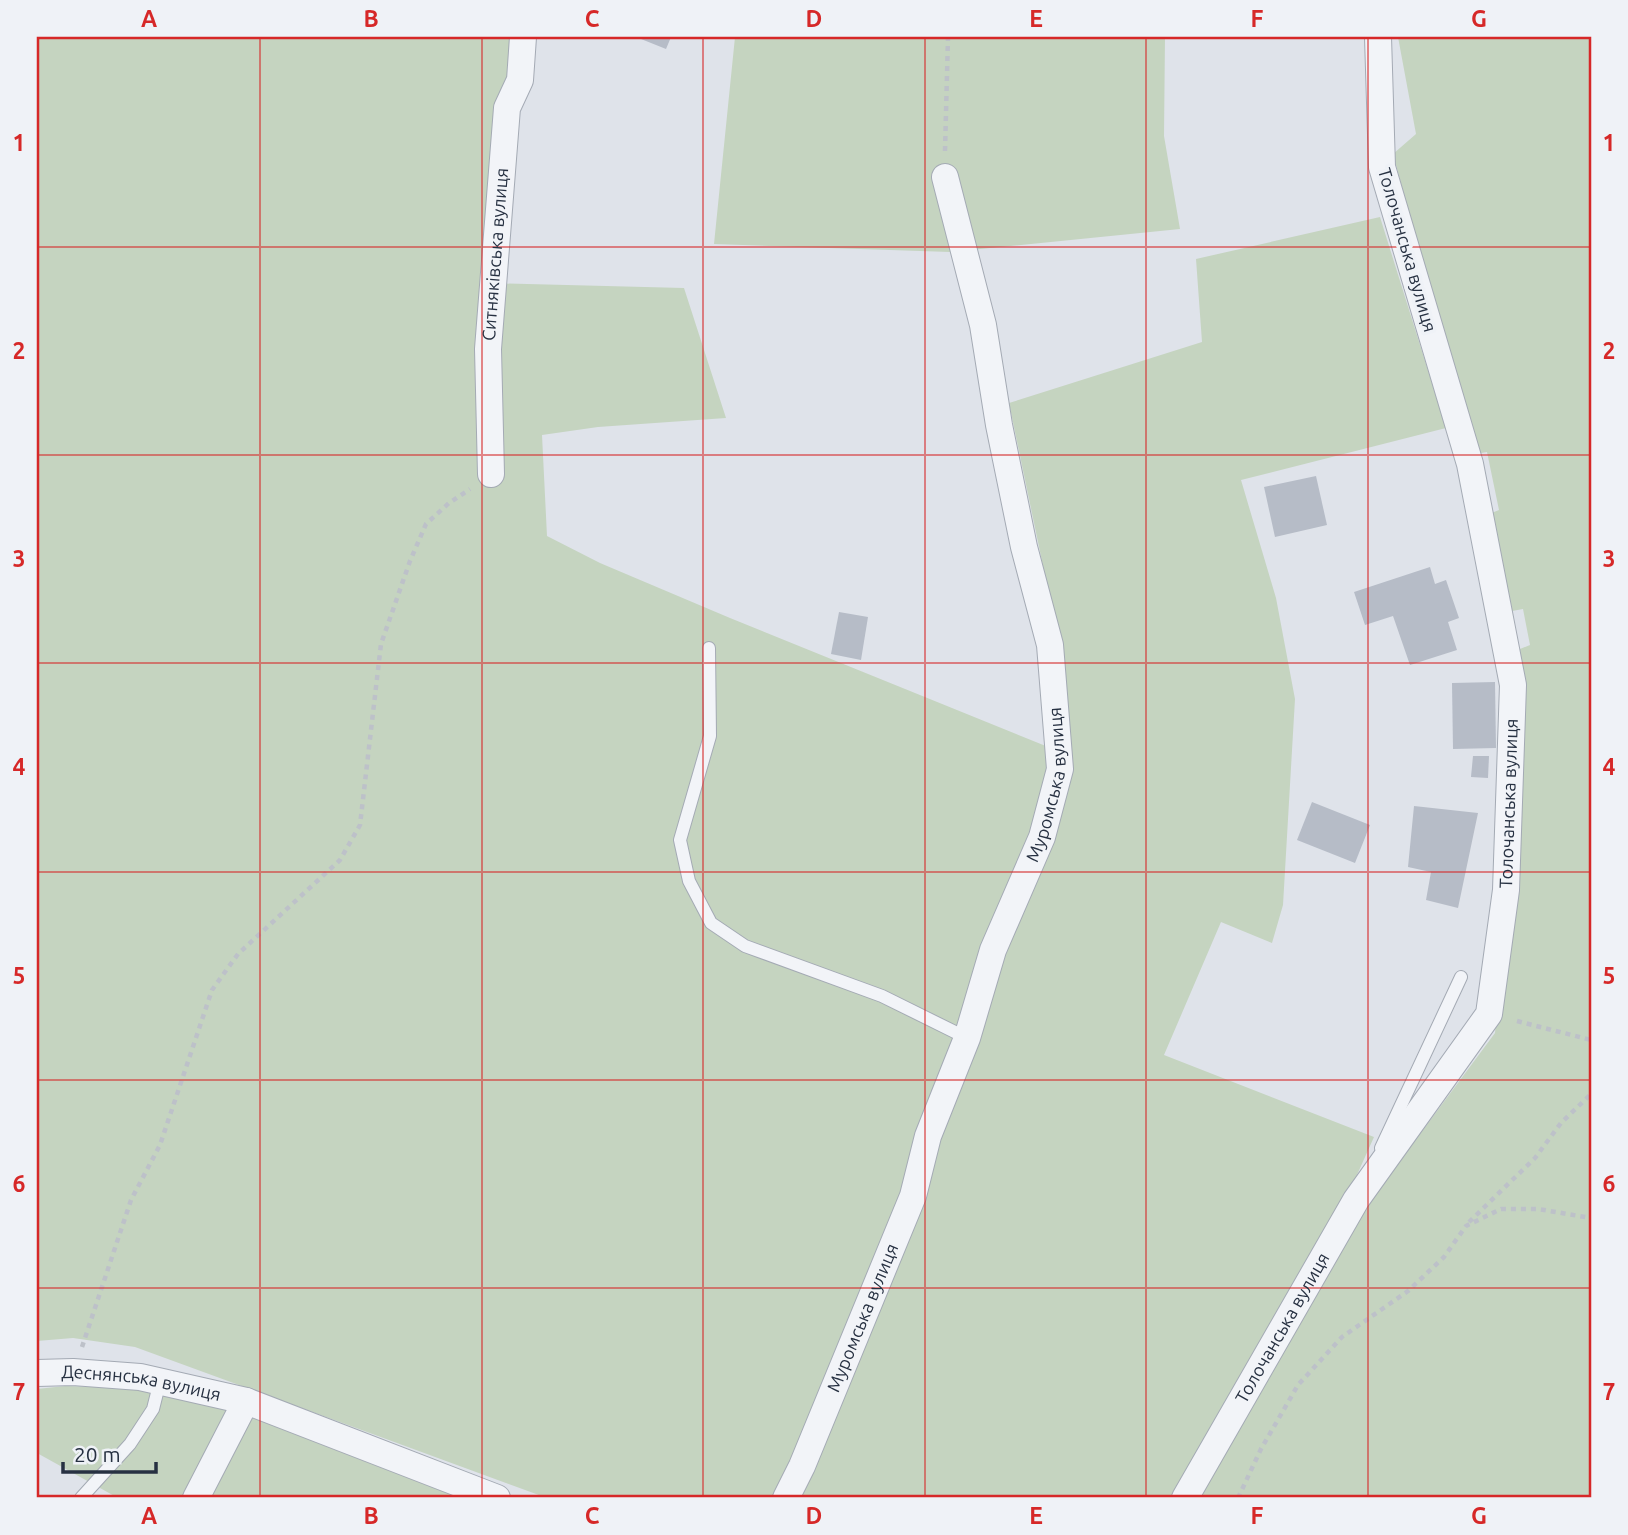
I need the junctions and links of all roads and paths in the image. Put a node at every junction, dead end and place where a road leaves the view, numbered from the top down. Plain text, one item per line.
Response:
1 (523, 37) edge
2 (948, 37) edge
3 (1378, 37) edge
4 (945, 177) joint
5 (491, 474) joint
6 (709, 648) dead end
7 (1461, 977) dead end
8 (1489, 1014) junction
9 (967, 1038) junction
10 (1591, 1040) edge
11 (1591, 1094) edge
12 (1356, 1200) junction
13 (1591, 1218) edge
14 (1466, 1226) junction
15 (73, 1372) junction
16 (37, 1373) edge
17 (160, 1381) junction
18 (246, 1401) junction
19 (81, 1498) edge
20 (196, 1498) edge
21 (497, 1498) edge
22 (786, 1498) edge
23 (1185, 1498) edge
24 (1238, 1498) edge

1 - 5 street, Ситняківська вулиця
2 - 4 path
3 - 8 street, Толочанська вулиця
4 - 9 street, Муромська вулиця
5 - 15 path
6 - 9 lane
7 - 12 lane
8 - 10 path
8 - 12 street, Толочанська вулиця
9 - 22 street, Муромська вулиця
11 - 14 path
12 - 23 street, Толочанська вулиця
13 - 14 path
14 - 24 path
15 - 16 street, Деснянська вулиця
15 - 17 street, Деснянська вулиця
17 - 18 street, Деснянська вулиця
17 - 19 lane
18 - 20 street
18 - 21 street, Деснянська вулиця

